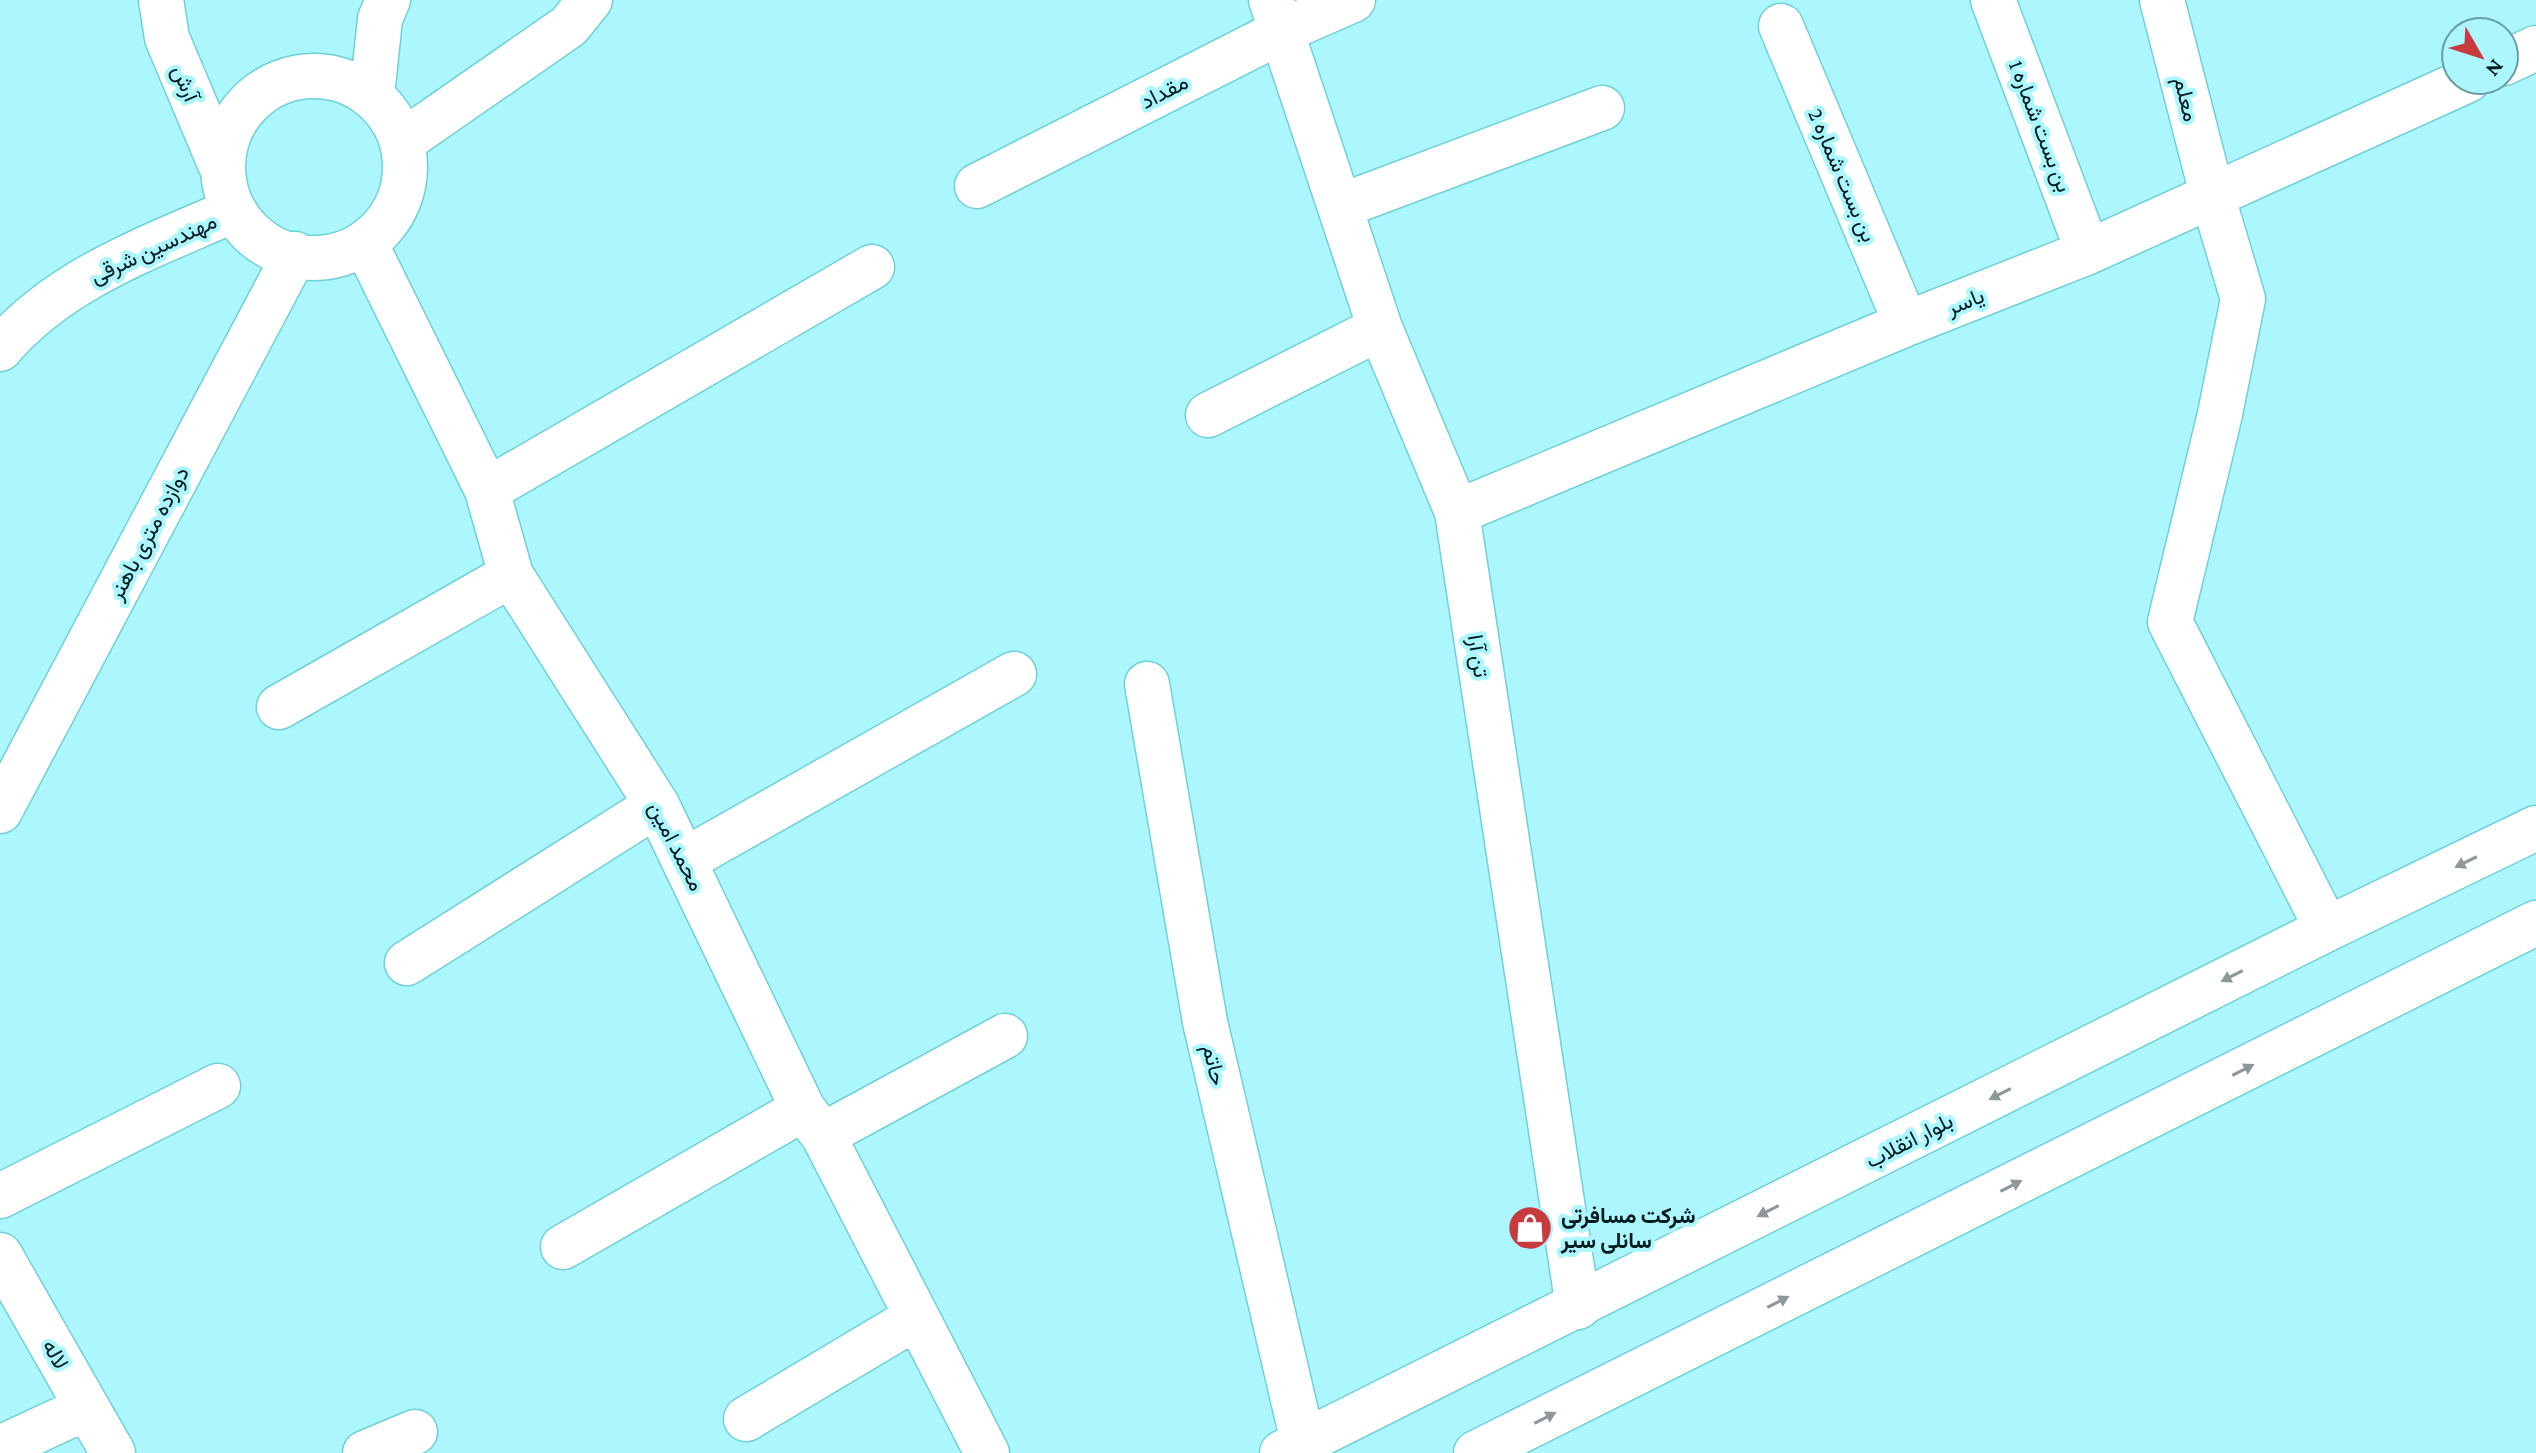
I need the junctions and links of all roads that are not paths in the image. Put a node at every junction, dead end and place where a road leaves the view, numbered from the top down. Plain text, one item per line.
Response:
1 (161, 0) edge
2 (590, 0) edge
3 (1353, 0) edge
4 (1993, 0) edge
5 (2162, 0) edge
6 (382, 6) edge
7 (1278, 15) edge
8 (1781, 26) dead end
9 (2440, 93) edge
10 (372, 95) junction
11 (1602, 108) dead end
12 (402, 142) junction
13 (220, 164) junction
14 (977, 186) dead end
15 (2213, 198) junction
16 (1341, 206) junction
17 (234, 210) junction
18 (365, 243) junction
19 (2088, 252) junction
20 (295, 254) junction
21 (872, 267) dead end
22 (1906, 324) junction
23 (1380, 328) junction
24 (0, 349) edge
25 (1208, 415) dead end
26 (487, 490) junction
27 (1457, 512) junction
28 (511, 575) junction
29 (1014, 674) dead end
30 (1147, 684) dead end
31 (279, 707) dead end
32 (657, 805) junction
33 (0, 811) edge
34 (2536, 828) edge
35 (685, 860) junction
36 (2536, 923) edge
37 (2327, 929) junction
38 (407, 963) dead end
39 (1005, 1036) dead end
40 (218, 1086) dead end
41 (813, 1122) junction
42 (0, 1196) edge
43 (563, 1247) dead end
44 (0, 1255) edge
45 (1578, 1307) junction
46 (917, 1317) junction
47 (86, 1408) junction
48 (746, 1419) dead end
49 (415, 1432) dead end
50 (0, 1448) edge
51 (1293, 1448) edge
52 (113, 1453) edge
53 (365, 1453) edge
54 (987, 1453) edge
55 (1476, 1453) edge

1 - 13 street, آرش
2 - 12 street
3 - 7 street, مقداد
4 - 19 street, بن بست شماره 1
5 - 15 street, معلم
6 - 10 street
7 - 14 street, مقداد
7 - 16 street, تن آرا
8 - 22 street, بن بست شماره 2
9 - 15 street, یاسر
10 - 12 street
10 - 13 street
11 - 16 street
12 - 18 street
13 - 17 street
15 - 19 street, یاسر
15 - 37 street, معلم
16 - 23 street, تن آرا
17 - 20 street
17 - 24 street, مهندسین شرقی
18 - 20 street
18 - 26 street, محمد امین
19 - 22 street, یاسر
20 - 33 street, دوازده متری باهنر
21 - 26 street
22 - 27 street, یاسر
23 - 25 street
23 - 27 street, تن آرا
26 - 28 street, محمد امین
27 - 45 street, تن آرا
28 - 31 street
28 - 32 street, محمد امین
29 - 35 street
30 - 51 street, حاتم
32 - 35 street, محمد امین
32 - 38 street
34 -> 37 street, بلوار انقلاب
35 - 41 street, محمد امین
55 -> 36 street
37 -> 45 street, بلوار انقلاب
39 - 41 street
40 - 42 street
41 - 43 street
41 - 46 street, محمد امین
44 - 47 street, لاله
45 - 51 street, بلوار انقلاب
46 - 48 street
46 - 54 street, محمد امین
47 - 50 street
47 - 52 street, لاله
49 - 53 street

